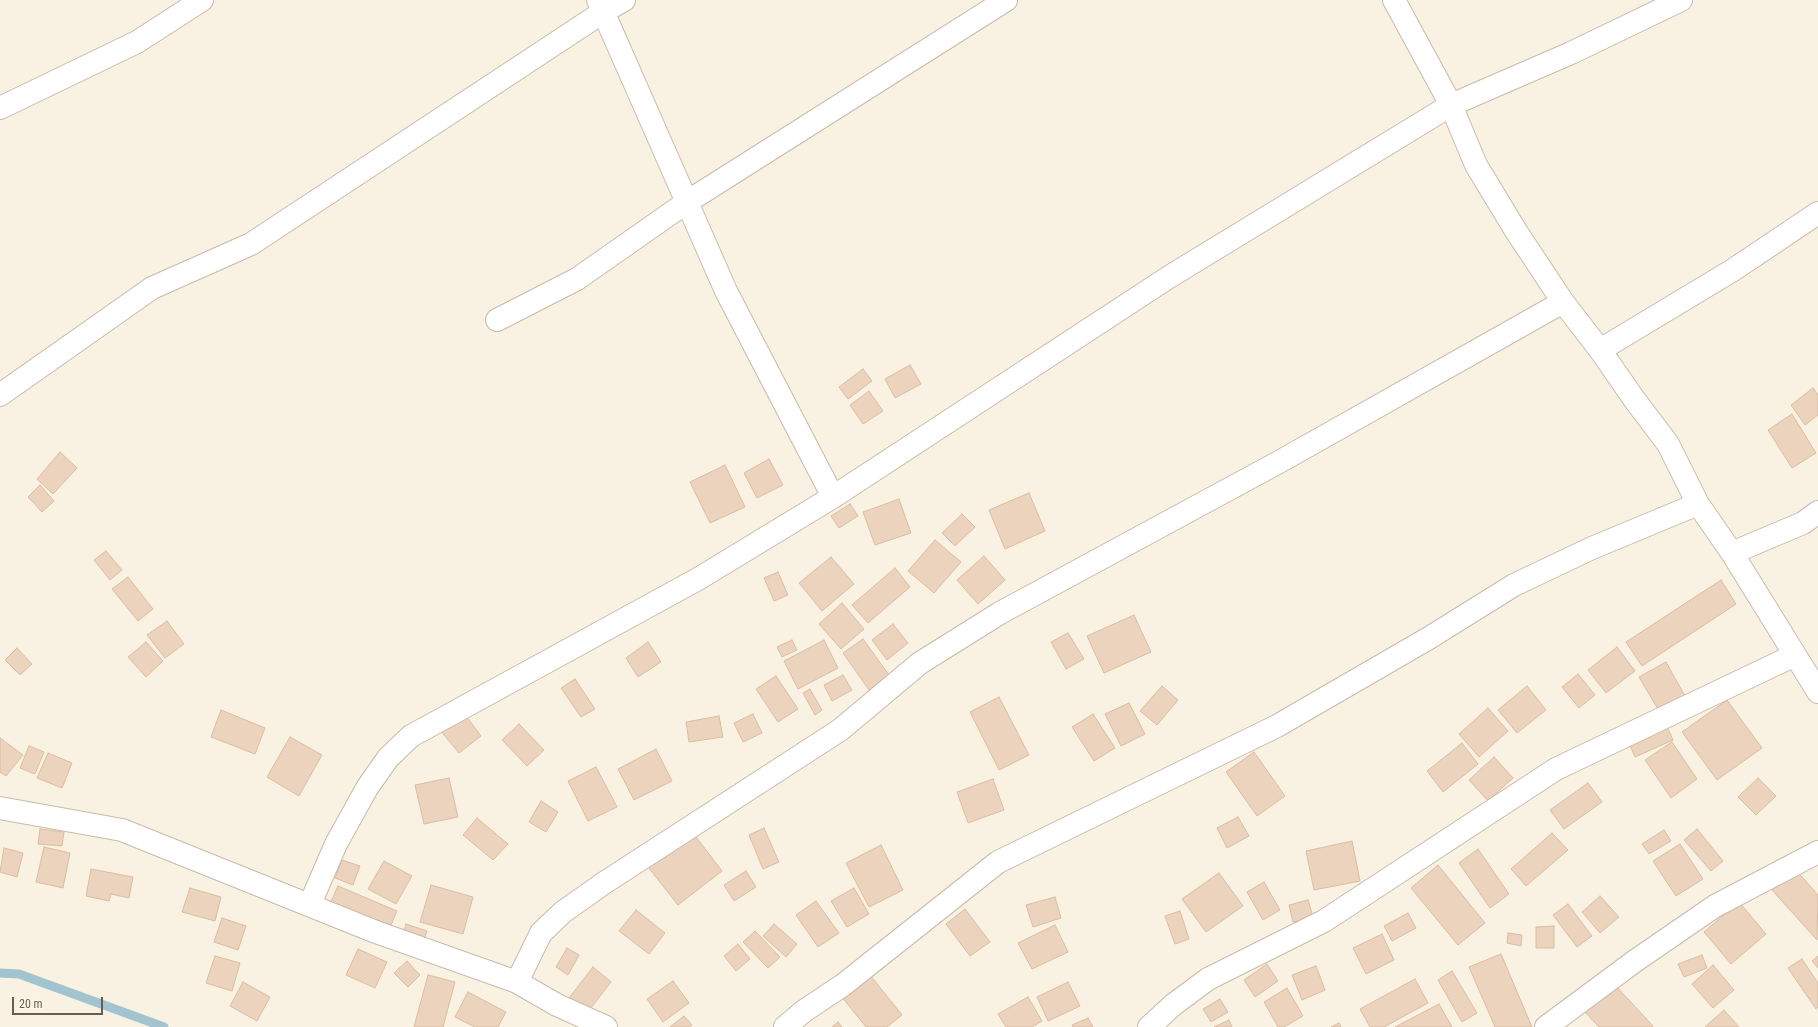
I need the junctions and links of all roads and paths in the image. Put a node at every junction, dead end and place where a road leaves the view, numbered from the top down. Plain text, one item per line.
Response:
1 (202, 0) edge
2 (624, 0) edge
3 (1006, 0) edge
4 (1394, 0) edge
5 (1681, 0) edge
6 (600, 6) edge
7 (1451, 105) junction
8 (0, 108) edge
9 (687, 202) junction
10 (1818, 213) edge
11 (1563, 302) junction
12 (497, 320) dead end
13 (1600, 350) junction
14 (0, 395) edge
15 (833, 497) junction
16 (1698, 504) junction
17 (1818, 512) edge
18 (1732, 553) junction
19 (1795, 655) junction
20 (1818, 692) edge
21 (0, 808) edge
22 (1818, 852) edge
23 (310, 904) junction
24 (517, 982) junction
25 (606, 1027) edge
26 (785, 1027) edge
27 (1150, 1027) edge
28 (1546, 1027) edge

1 - 8 street
2 - 6 street
3 - 9 street
4 - 7 street
5 - 7 street
6 - 9 street
6 - 14 street
7 - 11 street
7 - 15 street
9 - 12 street
9 - 15 street
10 - 13 street
11 - 13 street
11 - 24 street
13 - 16 street
15 - 23 street
16 - 18 street
16 - 26 street
17 - 18 street
18 - 19 street
19 - 20 street
19 - 27 street
21 - 23 street
22 - 28 street
23 - 24 street
24 - 25 street

